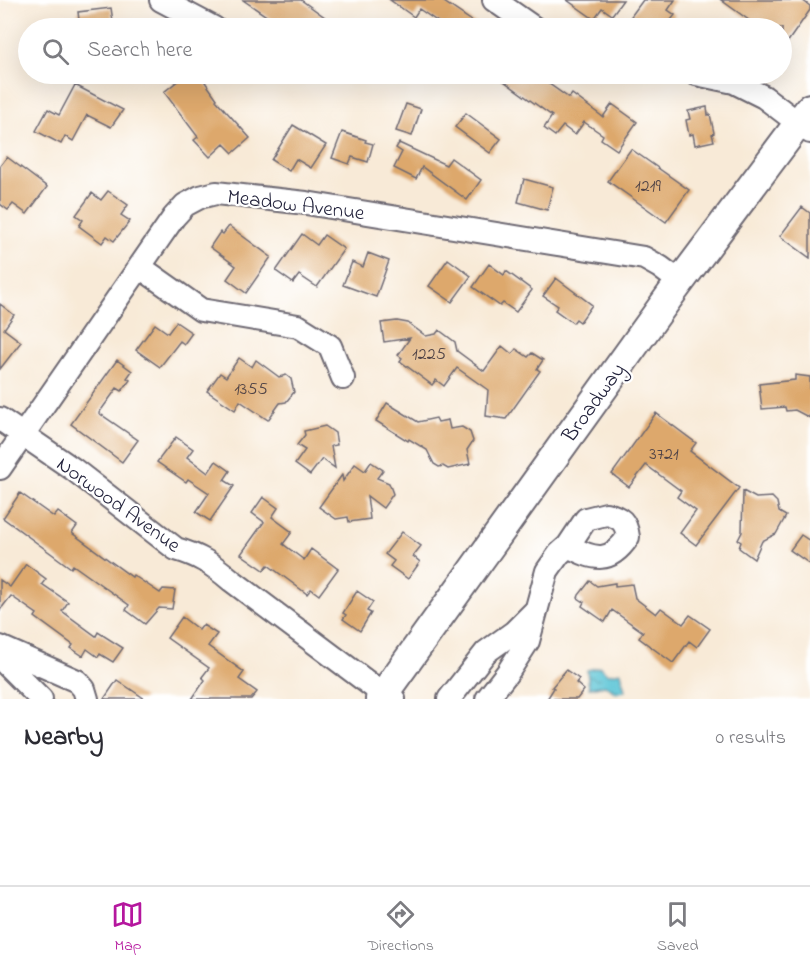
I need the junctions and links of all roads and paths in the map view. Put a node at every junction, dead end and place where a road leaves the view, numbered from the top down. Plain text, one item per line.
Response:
1 (161, 0) edge
2 (495, 0) edge
3 (195, 18) edge
4 (520, 18) edge
5 (738, 84) edge
6 (806, 121) edge
7 (140, 267) junction
8 (680, 282) junction
9 (344, 378) dead end
10 (0, 418) edge
11 (22, 435) junction
12 (0, 468) edge
13 (568, 546) dead end
14 (536, 610) junction
15 (0, 647) edge
16 (0, 658) edge
17 (386, 697) edge
18 (41, 699) edge
19 (87, 699) edge
20 (449, 699) edge
21 (487, 699) edge

1 - 3 street
2 - 4 street
5 - 6 street
6 - 8 main road, Broadway
7 - 8 street, Meadow Avenue
7 - 9 street
7 - 11 street, Meadow Avenue
8 - 17 main road, Broadway
10 - 11 street, Norwood Avenue
11 - 12 street, Meadow Avenue
11 - 17 street, Norwood Avenue
13 - 14 street
14 - 20 street
14 - 21 street
15 - 19 street
16 - 18 street

